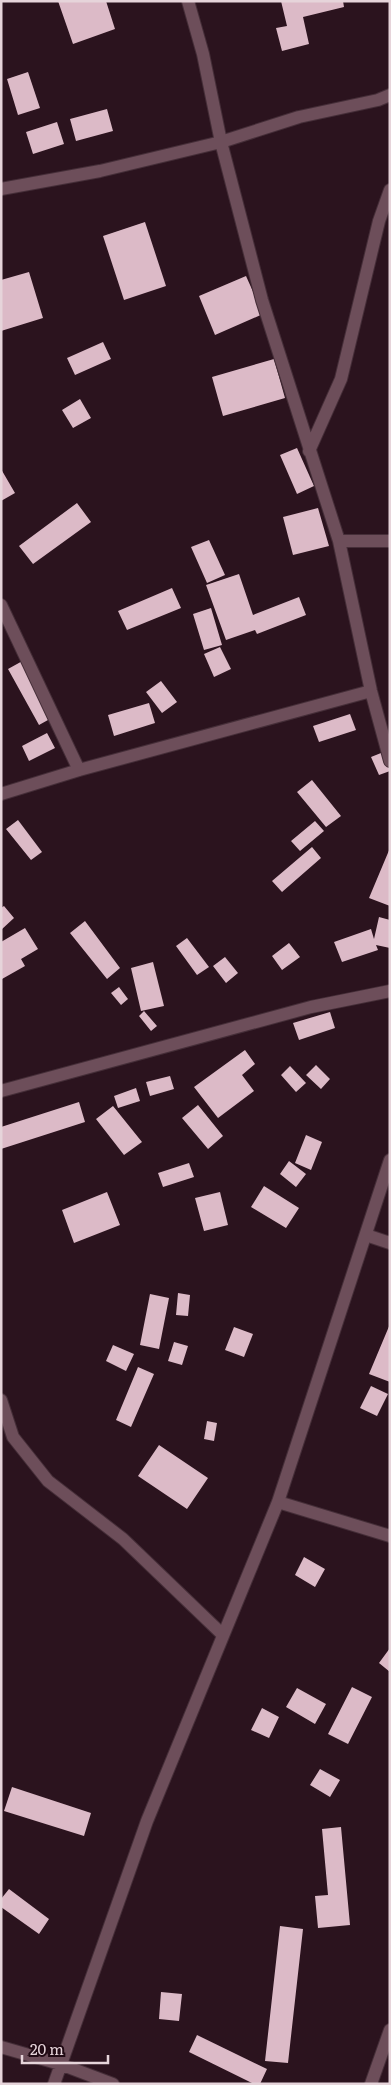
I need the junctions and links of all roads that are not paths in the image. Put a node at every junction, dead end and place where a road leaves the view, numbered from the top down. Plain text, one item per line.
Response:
1 (188, 1) edge
2 (390, 95) edge
3 (221, 142) junction
4 (1, 189) edge
5 (390, 190) edge
6 (309, 451) junction
7 (339, 541) junction
8 (390, 541) edge
9 (1, 605) edge
10 (371, 691) junction
11 (390, 761) edge
12 (80, 770) junction
13 (1, 794) edge
14 (390, 991) edge
15 (1, 1091) edge
16 (390, 1160) edge
17 (366, 1235) junction
18 (390, 1243) edge
19 (1, 1400) edge
20 (278, 1502) junction
21 (390, 1536) edge
22 (223, 1635) junction
23 (390, 2030) edge
24 (1, 2047) edge
25 (60, 2064) junction
26 (54, 2084) edge
27 (112, 2084) edge
28 (371, 2084) edge

1 - 3 street
2 - 3 street
3 - 4 street
3 - 6 street
5 - 6 street
6 - 7 street
7 - 8 street
7 - 10 street
9 - 12 street
10 - 11 street
10 - 12 street
12 - 13 street
14 - 15 street
16 - 17 street
17 - 18 street
17 - 20 street
19 - 22 street
20 - 21 street
20 - 22 street
22 - 25 street
23 - 28 street
24 - 25 street
25 - 26 street
25 - 27 street

